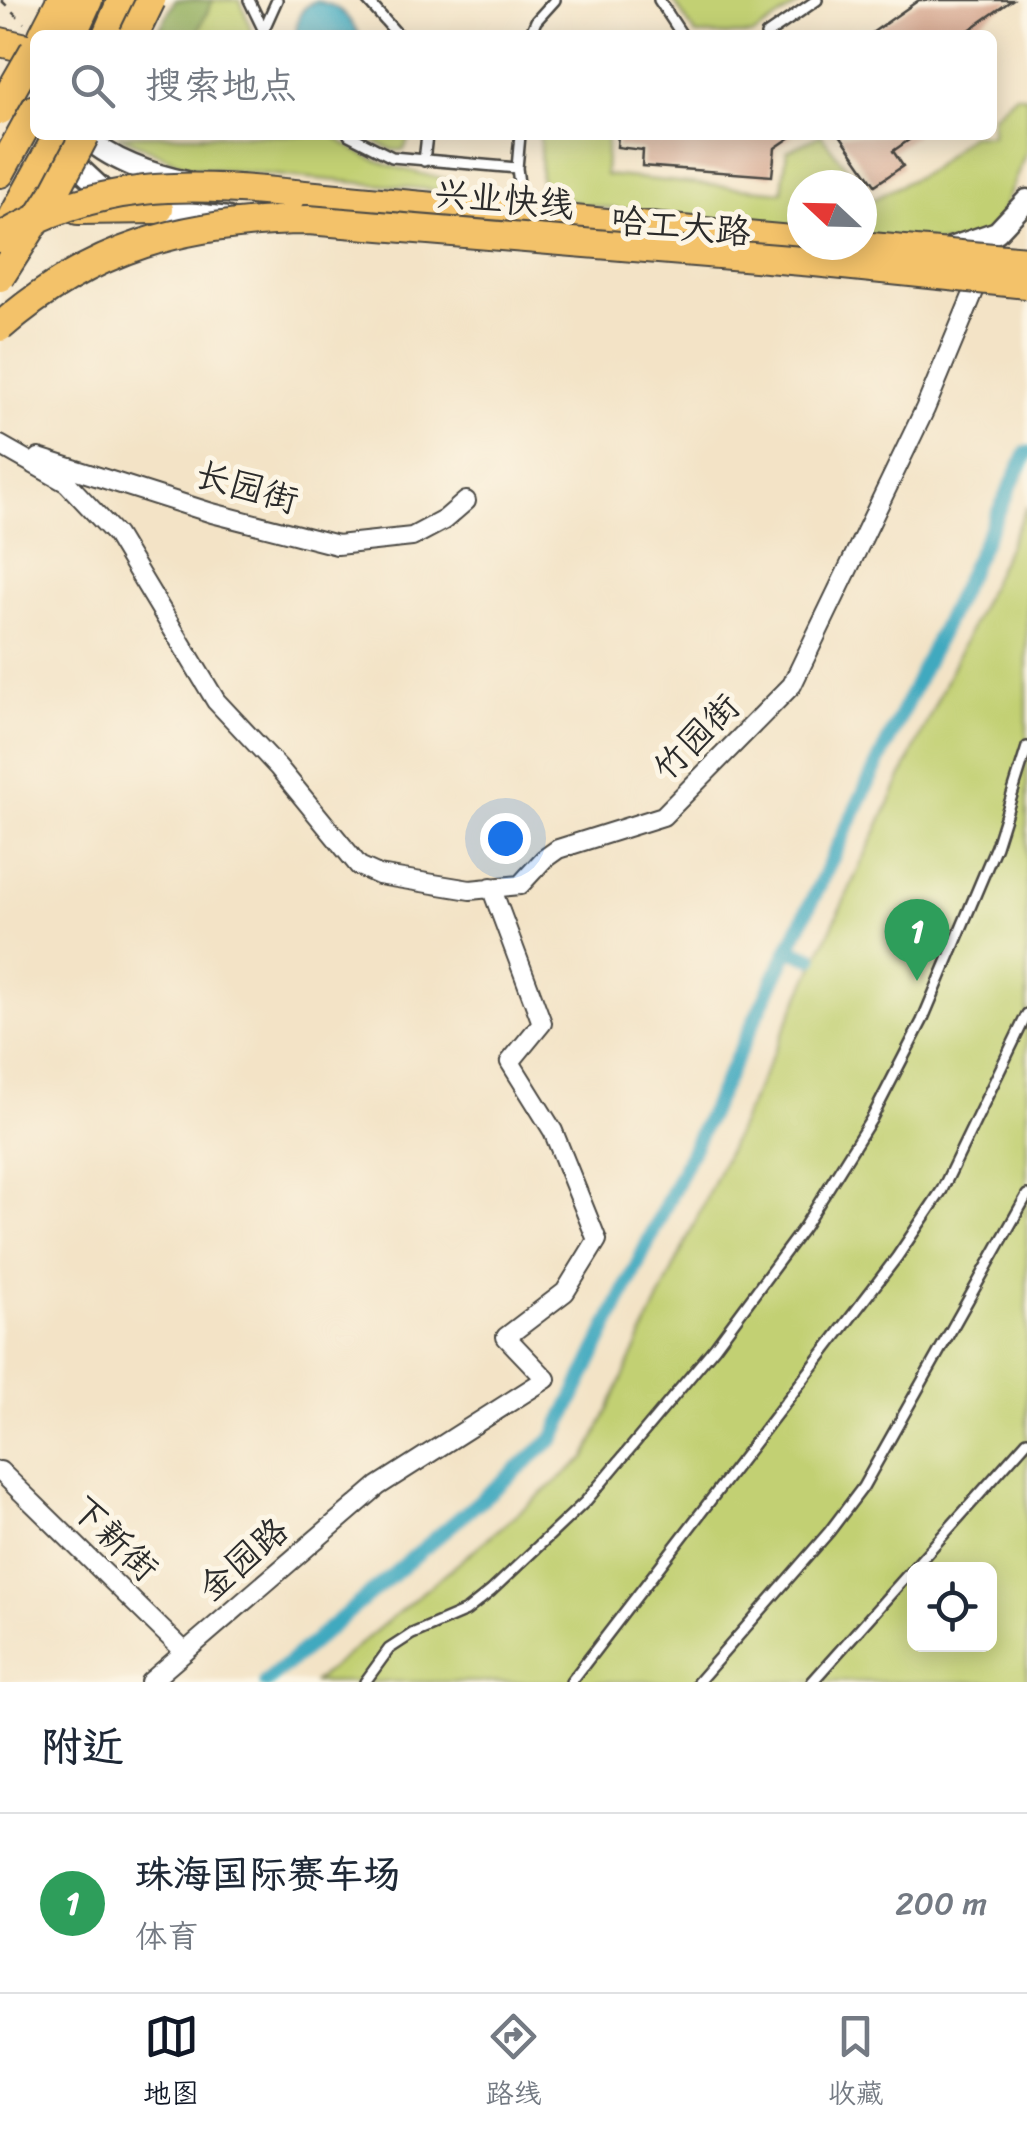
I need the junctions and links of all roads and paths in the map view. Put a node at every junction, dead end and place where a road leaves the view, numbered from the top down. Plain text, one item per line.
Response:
1 (1, 0) edge
2 (61, 0) edge
3 (88, 0) edge
4 (122, 0) edge
5 (151, 0) edge
6 (249, 0) edge
7 (277, 0) edge
8 (367, 0) edge
9 (555, 0) edge
10 (659, 0) edge
11 (818, 0) edge
12 (42, 30) edge
13 (73, 30) edge
14 (109, 30) edge
15 (136, 30) edge
16 (264, 30) edge
17 (266, 30) edge
18 (387, 30) edge
19 (532, 30) edge
20 (679, 30) edge
21 (773, 30) edge
22 (30, 34) edge
23 (30, 41) edge
24 (0, 44) edge
25 (30, 50) edge
26 (30, 78) edge
27 (0, 79) edge
28 (0, 110) edge
29 (30, 112) edge
30 (30, 135) edge
31 (38, 140) edge
32 (54, 140) edge
33 (81, 140) edge
34 (92, 140) edge
35 (358, 140) edge
36 (426, 140) edge
37 (520, 140) edge
38 (15, 145) junction
39 (424, 162) junction
40 (517, 168) junction
41 (0, 173) edge
42 (1027, 200) edge
43 (522, 206) junction
44 (159, 209) junction
45 (787, 235) edge
46 (787, 236) edge
47 (0, 241) edge
48 (877, 241) edge
49 (877, 247) edge
50 (950, 248) junction
51 (1027, 258) edge
52 (0, 277) edge
53 (976, 284) junction
54 (1027, 287) edge
55 (0, 328) edge
56 (3, 446) edge
57 (466, 500) dead end
58 (1027, 747) edge
59 (492, 887) junction
60 (1027, 1014) edge
61 (1027, 1195) edge
62 (1027, 1440) edge
63 (0, 1471) edge
64 (185, 1652) junction
65 (150, 1682) edge
66 (365, 1682) edge
67 (571, 1682) edge
68 (698, 1682) edge
69 (812, 1682) edge

1 - 22 path
2 - 12 highway
3 - 13 highway
4 - 14 highway
5 - 15 highway, bridge
6 - 16 lane
7 - 17 lane
8 - 18 lane
9 - 19 lane
10 - 20 lane
11 - 21 lane
23 - 24 highway
24 - 26 street
25 - 28 highway, bridge
27 - 29 street, 哈工大路
27 - 38 highway
30 - 38 highway
31 - 47 highway
32 - 44 street, 哈工大路
33 - 52 highway, bridge
34 - 43 street, 哈工大路
35 - 39 lane
36 - 39 lane
37 - 40 lane
38 - 41 highway
39 - 40 lane
40 - 43 lane
42 - 50 street
43 - 45 street, 哈工大路
44 - 47 highway
44 - 53 street, 哈工大路
46 - 47 highway, 兴业快线, bridge
48 - 50 street
49 - 51 highway, bridge
50 - 51 street
51 - 53 street
53 - 54 street, 哈工大路
53 - 59 street, 竹园街
54 - 55 highway, 兴业快线, bridge
56 - 57 street, 长园街
56 - 59 street, 竹园街
58 - 66 lane
59 - 64 street, 金园路
60 - 67 lane
61 - 68 lane
62 - 69 lane
63 - 64 street, 下新街
64 - 65 street, 金园路

